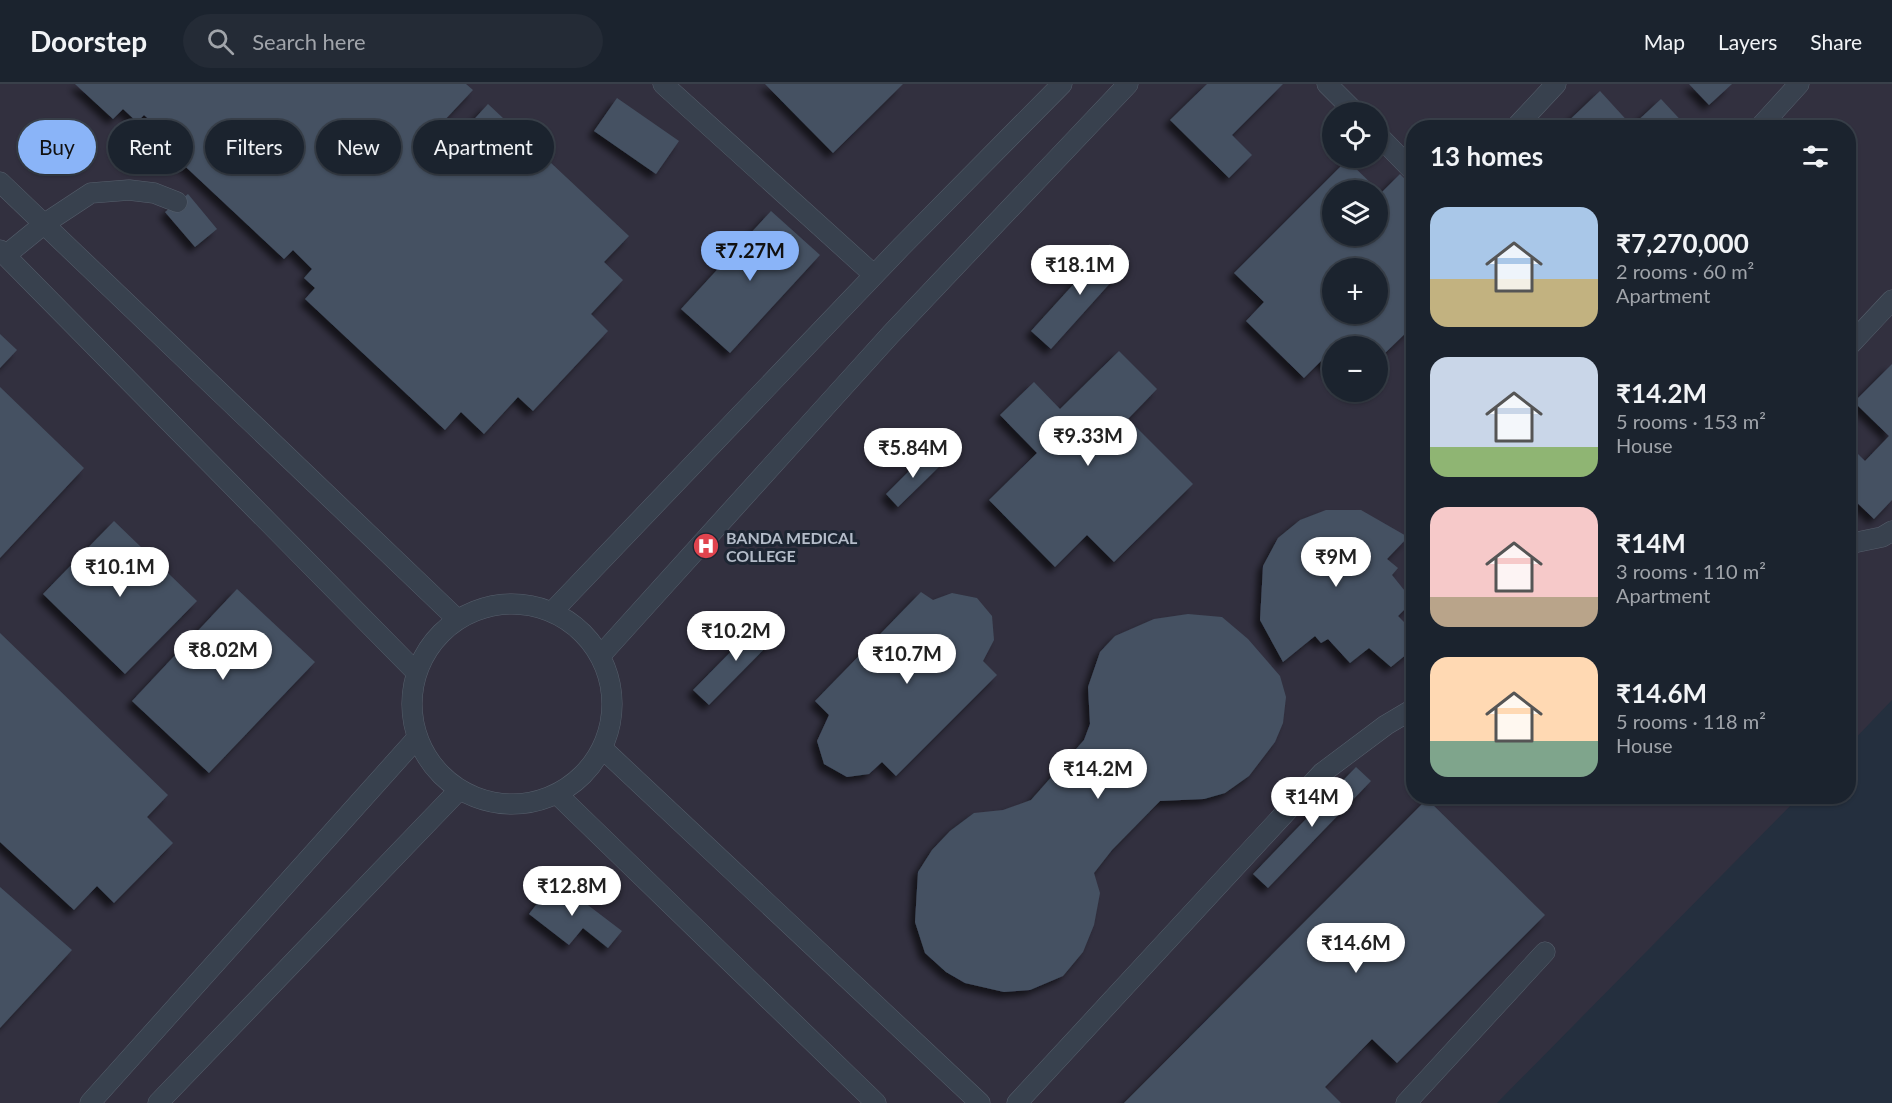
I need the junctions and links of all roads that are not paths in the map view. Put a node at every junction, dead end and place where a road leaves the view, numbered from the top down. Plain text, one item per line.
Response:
1 (663, 84) edge
2 (1062, 84) edge
3 (1128, 84) edge
4 (1327, 84) edge
5 (1556, 84) edge
6 (1798, 84) edge
7 (1345, 102) edge
8 (1522, 120) edge
9 (1766, 120) edge
10 (1388, 145) edge
11 (1406, 164) edge
12 (0, 182) edge
13 (177, 202) dead end
14 (44, 224) junction
15 (3, 252) edge
16 (874, 276) junction
17 (1892, 300) edge
18 (1856, 338) edge
19 (1892, 531) edge
20 (1856, 542) edge
21 (553, 611) junction
22 (457, 619) junction
23 (601, 655) junction
24 (416, 672) junction
25 (1406, 713) edge
26 (417, 738) junction
27 (603, 749) junction
28 (459, 790) junction
29 (557, 794) junction
30 (1545, 951) dead end
31 (90, 1103) edge
32 (158, 1103) edge
33 (876, 1103) edge
34 (980, 1103) edge
35 (1017, 1103) edge
36 (1406, 1103) edge

1 - 16 lane
2 - 16 lane
3 - 23 lane
4 - 7 lane
5 - 8 lane
6 - 9 lane
10 - 11 lane
12 - 14 lane
13 - 14 lane
14 - 15 lane
14 - 22 lane
15 - 24 lane
16 - 21 lane
17 - 18 lane
19 - 20 lane
21 - 22 lane
21 - 23 lane
22 - 24 lane
23 - 27 lane
24 - 26 lane
25 - 35 lane
26 - 28 lane
26 - 31 lane
27 - 29 lane
27 - 34 lane
28 - 29 lane
28 - 32 lane
29 - 33 lane
30 - 36 lane

